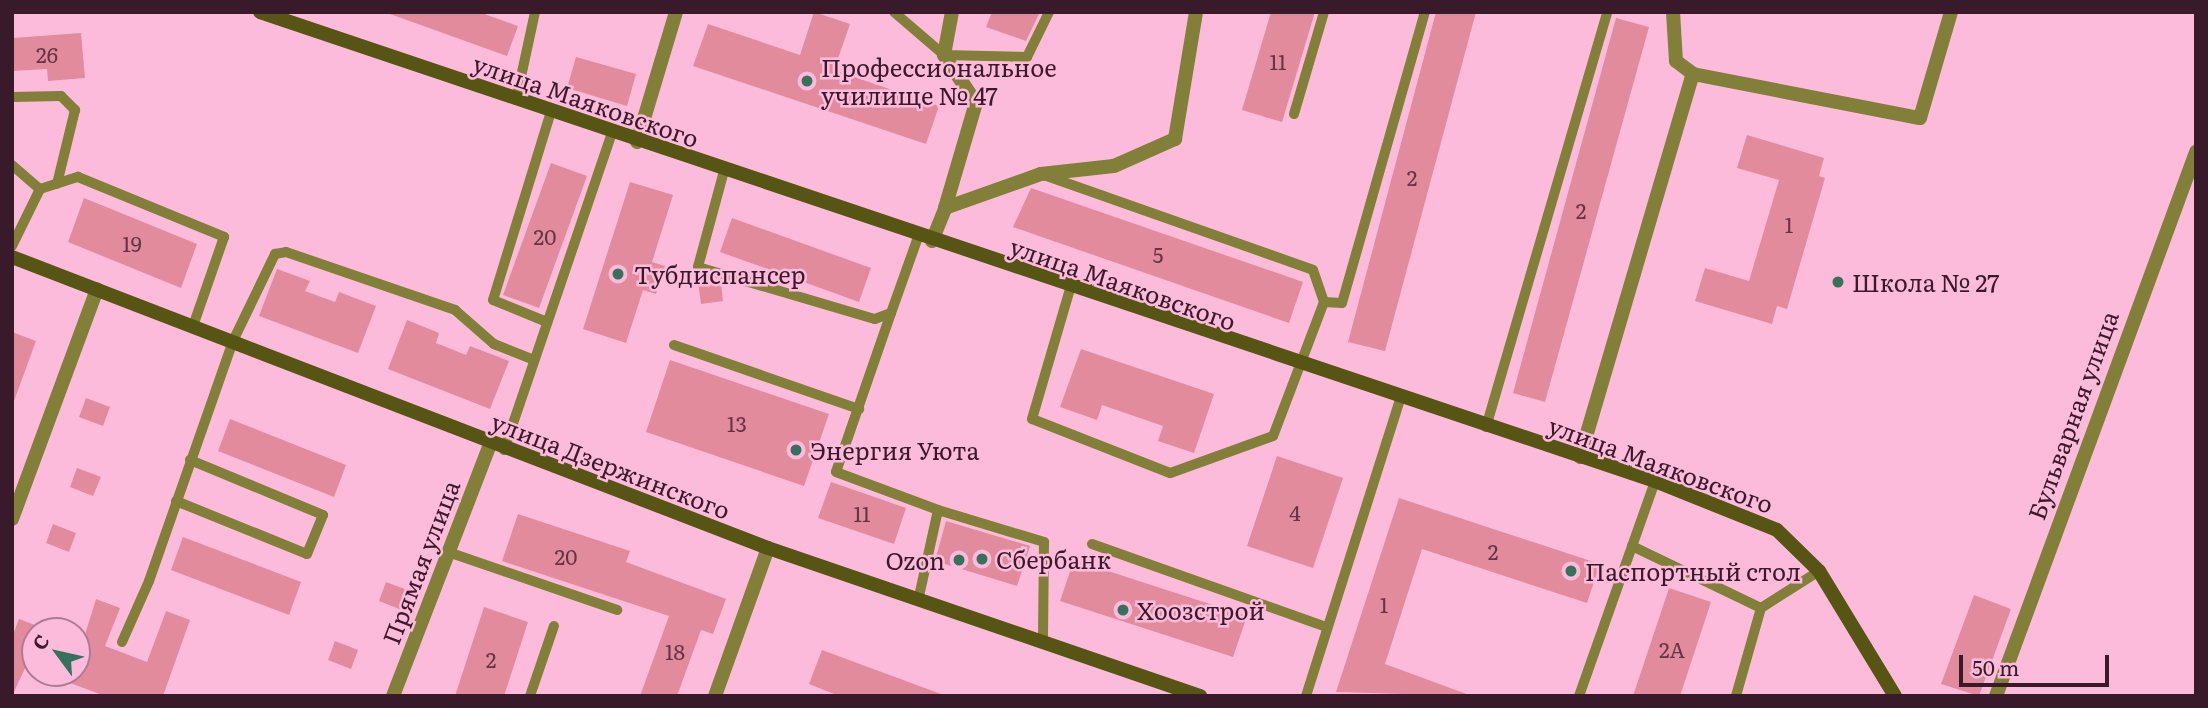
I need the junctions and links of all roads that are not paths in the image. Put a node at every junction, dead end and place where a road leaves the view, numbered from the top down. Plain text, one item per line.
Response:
1 (260, 12) edge
2 (535, 12) edge
3 (676, 12) edge
4 (894, 12) edge
5 (952, 12) edge
6 (1049, 12) edge
7 (1196, 12) edge
8 (1324, 12) edge
9 (1425, 12) edge
10 (1607, 12) edge
11 (1672, 12) edge
12 (1951, 12) edge
13 (944, 54) junction
14 (1693, 74) junction
15 (12, 97) edge
16 (516, 100) junction
17 (551, 112) junction
18 (1294, 114) dead end
19 (612, 133) junction
20 (637, 142) junction
21 (2196, 152) edge
22 (12, 165) edge
23 (724, 172) junction
24 (1041, 174) junction
25 (57, 184) junction
26 (40, 189) junction
27 (945, 208) junction
28 (925, 239) junction
29 (12, 246) edge
30 (12, 257) edge
31 (97, 289) junction
32 (1070, 289) junction
33 (1324, 302) junction
34 (891, 313) junction
35 (547, 322) junction
36 (193, 326) junction
37 (233, 341) junction
38 (674, 345) dead end
39 (534, 360) junction
40 (1302, 367) junction
41 (1400, 399) junction
42 (859, 409) junction
43 (1486, 427) junction
44 (490, 444) junction
45 (505, 450) junction
46 (1580, 457) junction
47 (190, 460) junction
48 (1655, 481) junction
49 (176, 501) junction
50 (939, 510) junction
51 (12, 519) edge
52 (1091, 544) dead end
53 (1632, 546) junction
54 (768, 548) junction
55 (448, 552) junction
56 (1819, 570) junction
57 (918, 601) junction
58 (1761, 608) junction
59 (617, 610) dead end
60 (554, 626) dead end
61 (1327, 627) junction
62 (122, 642) dead end
63 (1043, 643) junction
64 (1177, 692) edge
65 (396, 694) edge
66 (530, 696) edge
67 (715, 696) edge
68 (1200, 696) edge
69 (1306, 696) edge
70 (1579, 696) edge
71 (1737, 696) edge
72 (1895, 696) edge
73 (1996, 696) edge

1 - 16 main road, улица Маяковского
2 - 16 lane
3 - 20 street
4 - 13 lane
5 - 13 street
6 - 13 lane
7 - 24 street
8 - 18 lane
9 - 33 lane
10 - 43 lane
11 - 14 street
12 - 14 street
13 - 27 street
14 - 46 street
15 - 25 lane
16 - 17 main road, улица Маяковского
17 - 19 main road, улица Маяковского
17 - 35 lane
19 - 20 main road, улица Маяковского
19 - 35 lane
20 - 23 main road, улица Маяковского
21 - 73 street, Бульварная улица
22 - 26 lane
23 - 28 main road, улица Маяковского
23 - 34 lane
24 - 27 street
24 - 33 lane
25 - 26 lane
25 - 36 lane
26 - 29 lane
27 - 28 street
28 - 32 main road, улица Маяковского
28 - 34 lane
30 - 31 main road, улица Дзержинского
31 - 36 main road, улица Дзержинского
31 - 51 street
32 - 40 main road, улица Маяковского
32 - 40 lane
33 - 40 lane
34 - 42 lane
35 - 39 lane
36 - 37 main road, улица Дзержинского
37 - 39 lane
37 - 44 main road, улица Дзержинского
37 - 47 lane
38 - 42 lane
39 - 45 lane
40 - 41 main road, улица Маяковского
41 - 43 main road, улица Маяковского
41 - 61 lane
42 - 50 lane
43 - 46 main road, улица Маяковского
44 - 45 main road, улица Дзержинского
44 - 55 street, Прямая улица
45 - 54 main road, улица Дзержинского
46 - 48 main road, улица Маяковского
47 - 49 lane
47 - 49 lane
48 - 53 lane
48 - 56 main road, улица Маяковского
49 - 62 lane
50 - 57 lane
50 - 63 lane
52 - 61 lane
53 - 58 lane
53 - 70 lane
54 - 57 main road, улица Дзержинского
54 - 67 street
55 - 59 lane
55 - 65 street, Прямая улица
56 - 58 lane
56 - 72 main road, улица Маяковского
57 - 63 main road, улица Дзержинского
58 - 71 lane
60 - 66 lane
61 - 69 lane
63 - 64 main road, улица Дзержинского
64 - 68 main road, улица Дзержинского

